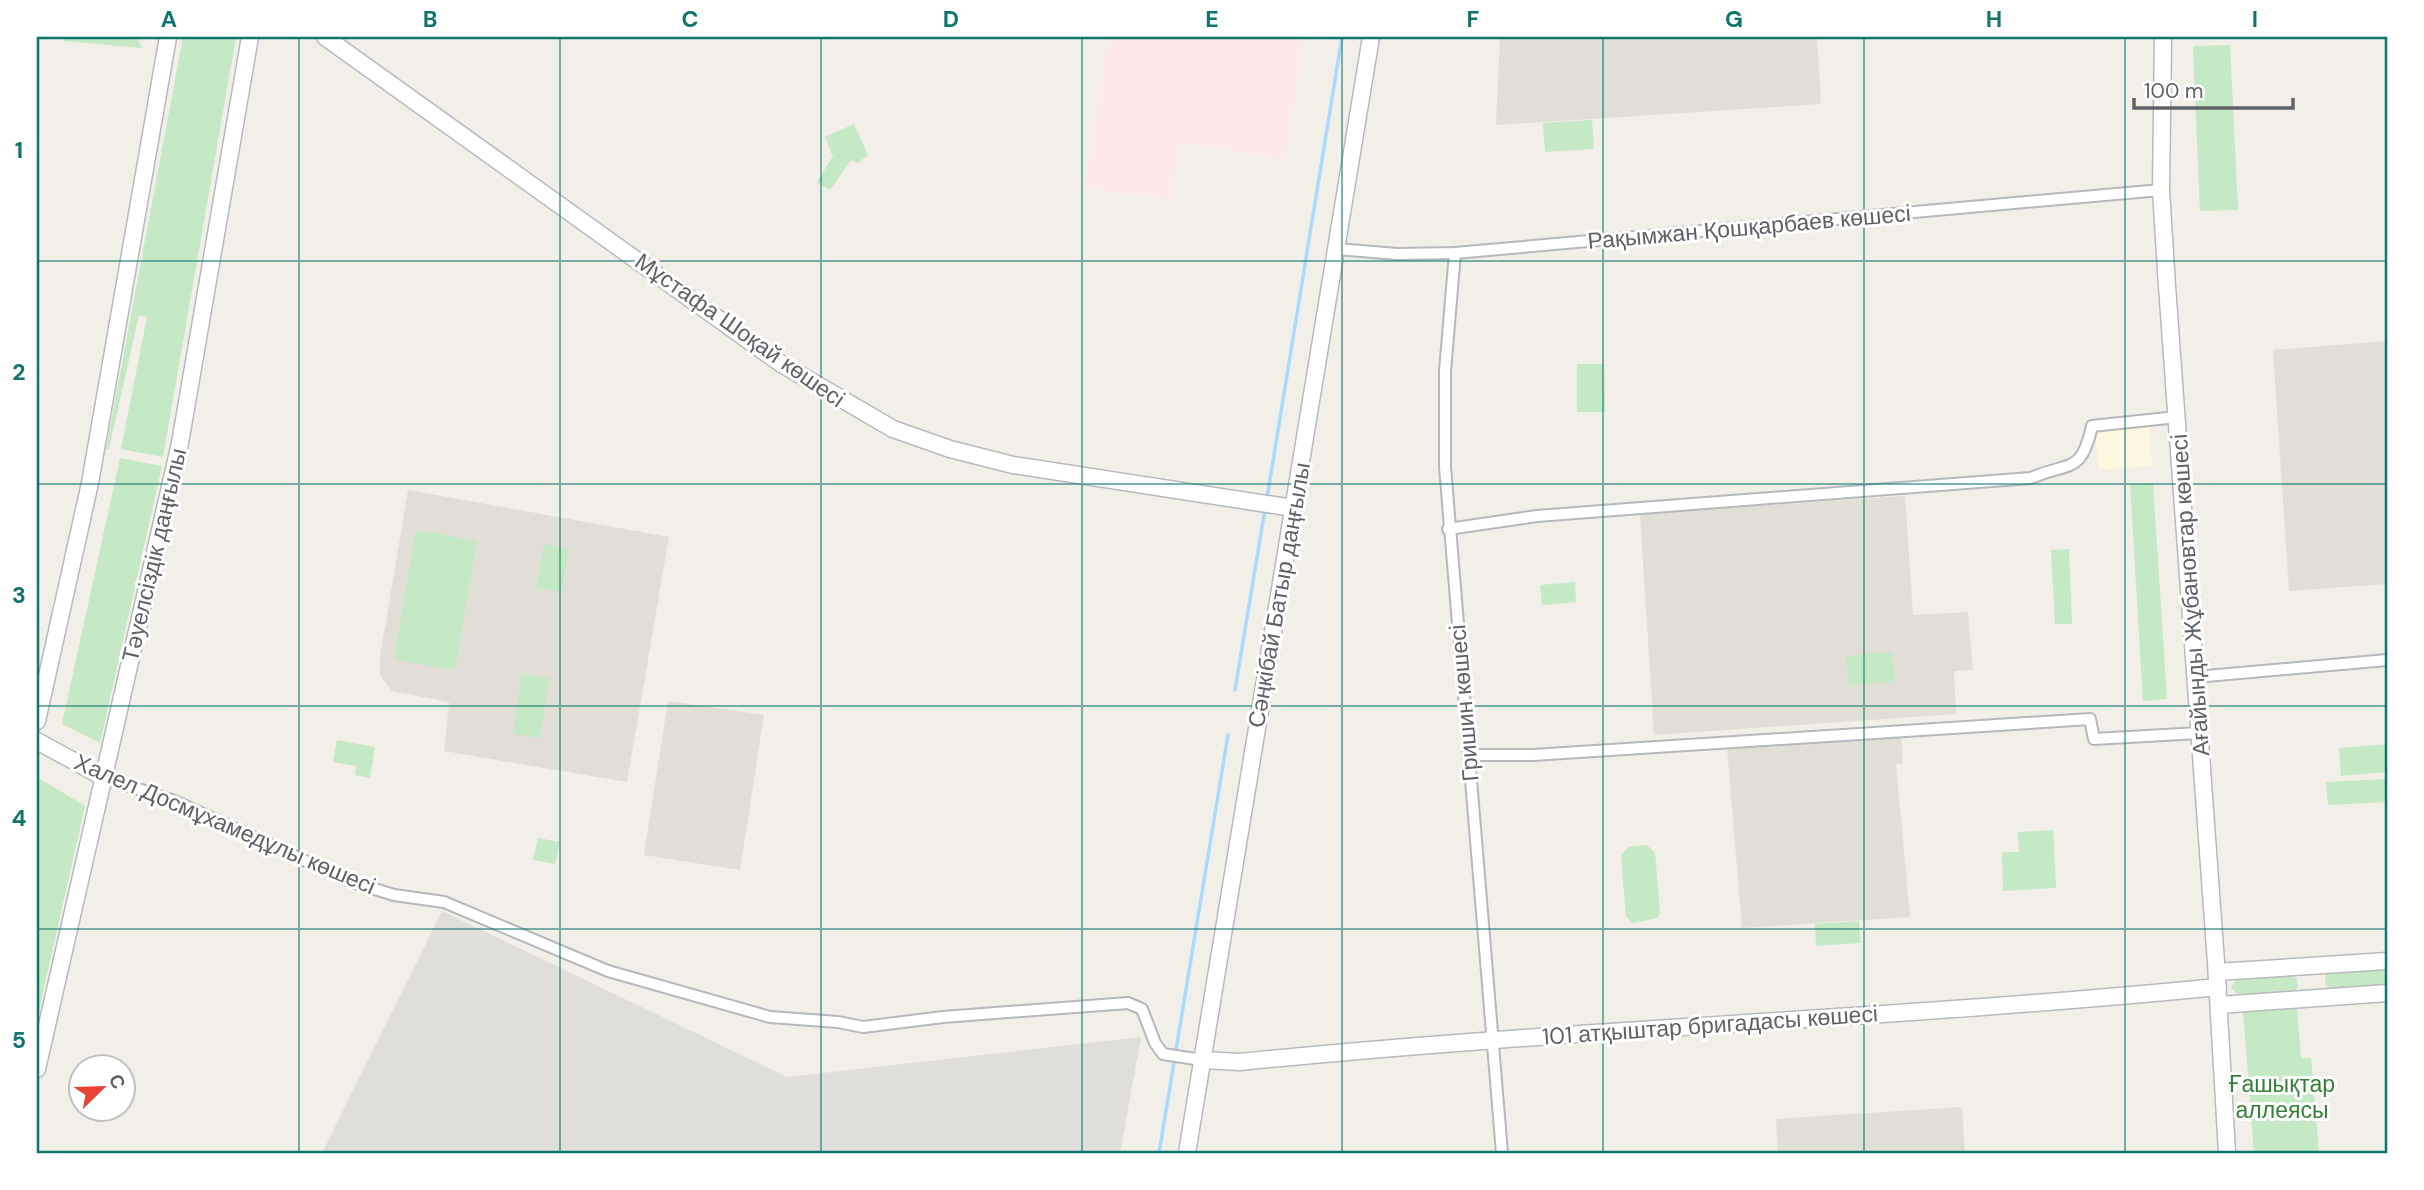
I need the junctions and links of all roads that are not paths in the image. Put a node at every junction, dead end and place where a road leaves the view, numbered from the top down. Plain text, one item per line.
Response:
1 (169, 37) edge
2 (250, 37) edge
3 (326, 37) edge
4 (1371, 37) edge
5 (2163, 37) edge
6 (2161, 190) junction
7 (1337, 249) junction
8 (1455, 253) junction
9 (2177, 417) junction
10 (1293, 508) junction
11 (1448, 529) junction
12 (2387, 660) edge
13 (2195, 677) junction
14 (37, 721) edge
15 (2199, 733) junction
16 (37, 741) edge
17 (1468, 755) junction
18 (103, 777) junction
19 (2387, 961) edge
20 (2217, 980) junction
21 (2387, 993) edge
22 (2219, 1005) junction
23 (1492, 1040) junction
24 (1194, 1059) junction
25 (37, 1069) edge
26 (1187, 1153) edge
27 (1502, 1153) edge
28 (2227, 1153) edge

1 - 14 street
2 - 18 street, Тәуелсіздік даңғылы
3 - 10 street, Мұстафа Шоқай көшесі
4 - 7 street, Сәңкібай Батыр даңғылы
5 - 6 street, Ағайынды Жұбановтар көшесі
6 - 8 street, Рақымжан Қошқарбаев көшесі
6 - 9 street, Ағайынды Жұбановтар көшесі
7 - 8 street, Рақымжан Қошқарбаев көшесі
7 - 10 street, Сәңкібай Батыр даңғылы
8 - 11 street, Гришин көшесі
9 - 11 street
9 - 13 street, Ағайынды Жұбановтар көшесі
10 - 24 street, Сәңкібай Батыр даңғылы
11 - 17 street, Гришин көшесі
12 - 13 street
13 - 15 street, Ағайынды Жұбановтар көшесі
15 - 17 street
15 - 20 street, Ағайынды Жұбановтар көшесі
16 - 18 street, Халел Досмұхамедұлы көшесі
17 - 23 street, Гришин көшесі
18 - 24 street, Халел Досмұхамедұлы көшесі
18 - 25 street, Тәуелсіздік даңғылы
19 - 20 street, 101 атқыштар бригадасы көшесі
20 - 22 street, Ағайынды Жұбановтар көшесі
20 - 23 street, 101 атқыштар бригадасы көшесі
21 - 22 street
22 - 28 street, Ағайынды Жұбановтар көшесі
23 - 24 street, 101 атқыштар бригадасы көшесі
23 - 27 street, Гришин көшесі
24 - 26 street, Сәңкібай Батыр даңғылы

